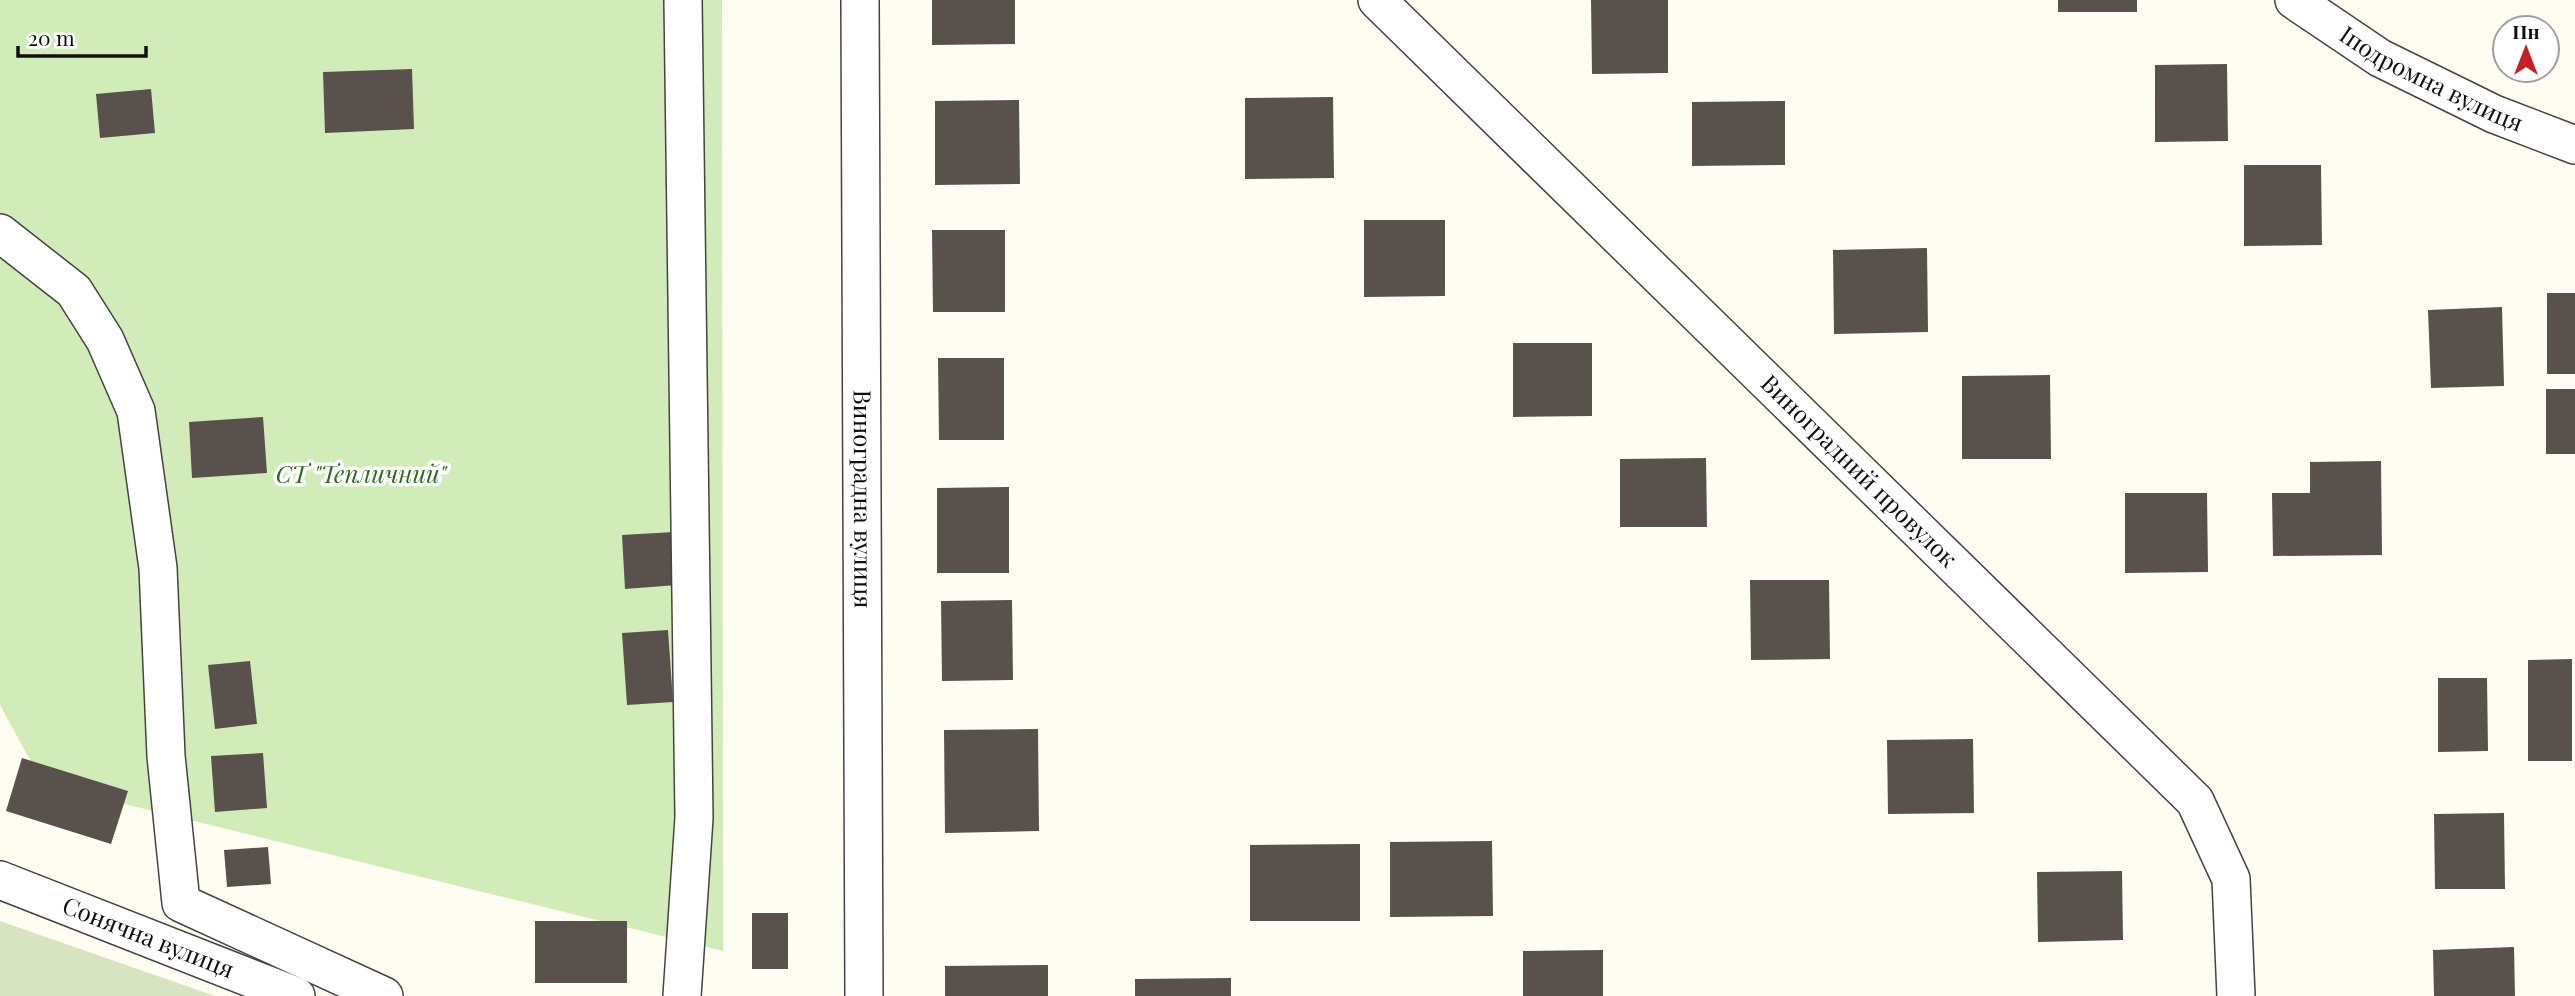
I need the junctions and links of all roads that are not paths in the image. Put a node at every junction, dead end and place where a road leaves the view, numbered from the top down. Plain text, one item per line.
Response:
1 (683, 0) edge
2 (860, 0) edge
3 (1377, 0) edge
4 (2294, 0) edge
5 (2575, 145) edge
6 (0, 233) edge
7 (0, 880) edge
8 (296, 996) edge
9 (384, 996) edge
10 (682, 996) edge
11 (863, 996) edge
12 (2236, 996) edge

1 - 10 street
2 - 11 street, Виноградна вулиця
3 - 12 street, Виноградний провулок
4 - 5 street, Іподромна вулиця
6 - 9 street
7 - 8 street, Сонячна вулиця

